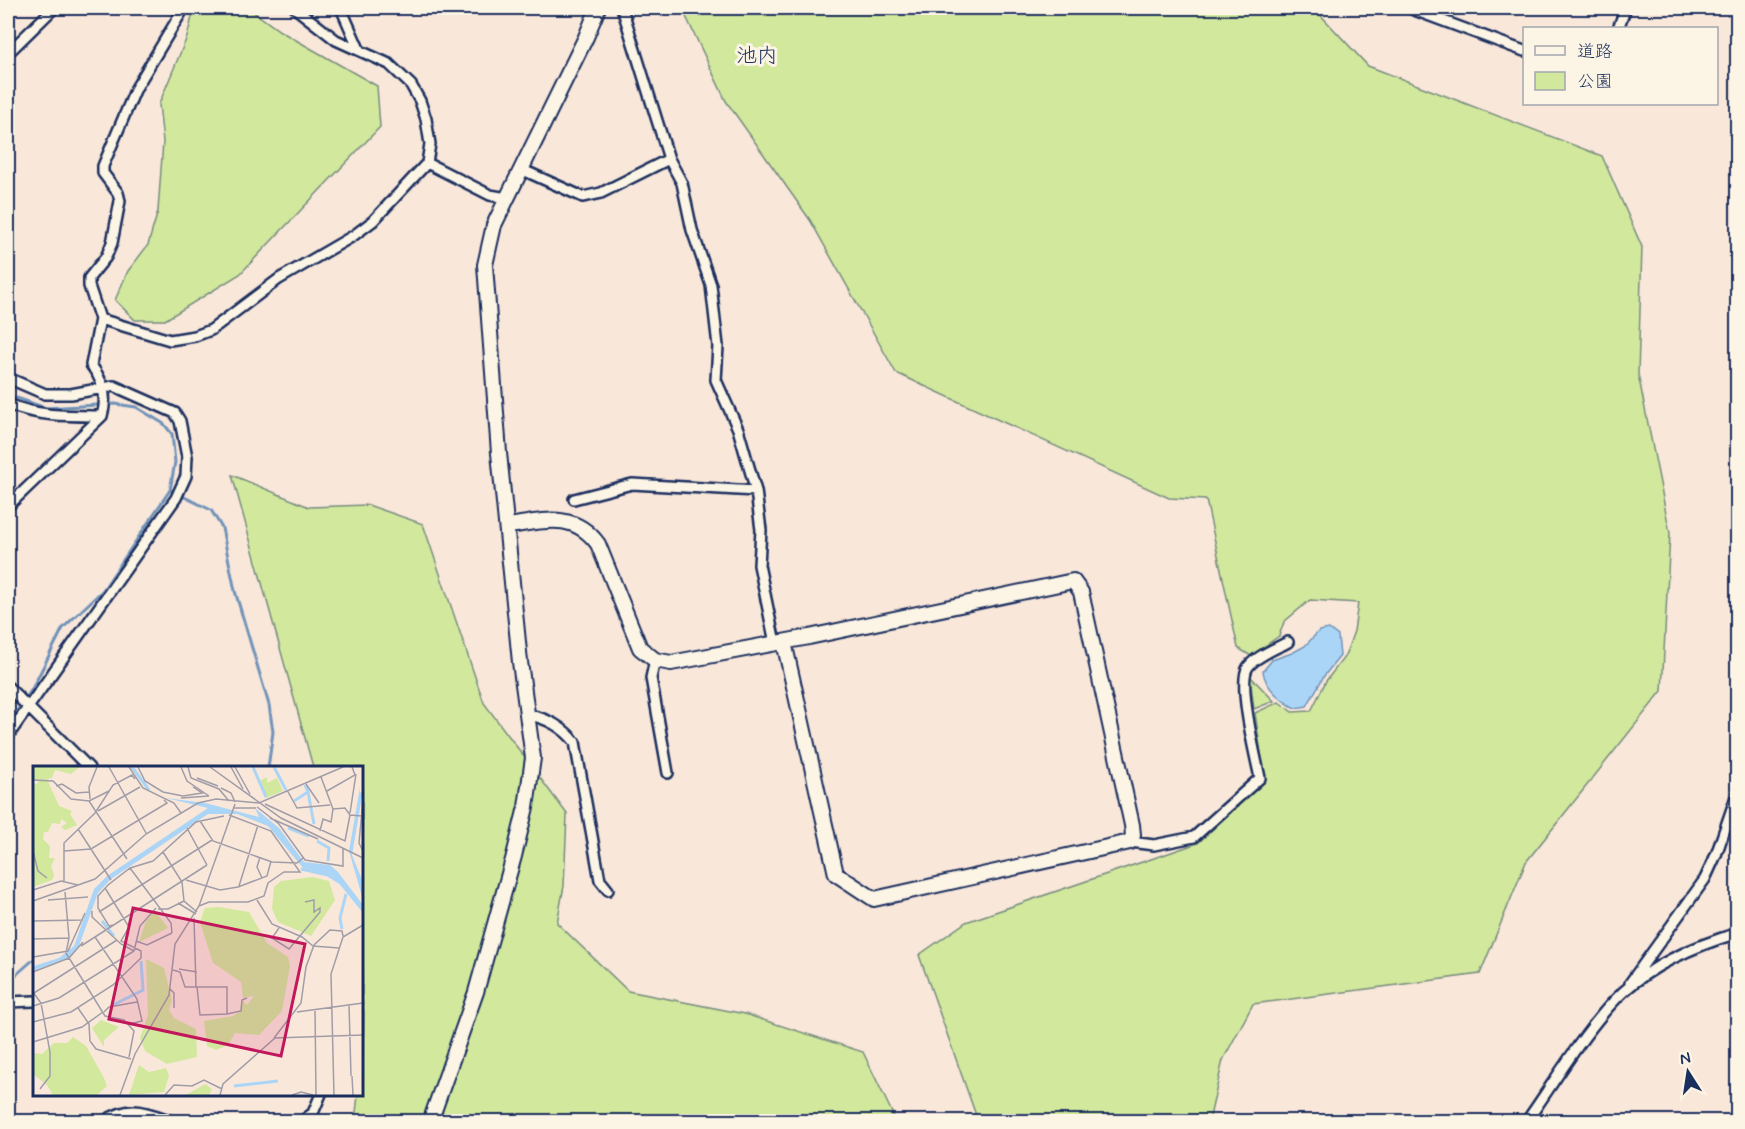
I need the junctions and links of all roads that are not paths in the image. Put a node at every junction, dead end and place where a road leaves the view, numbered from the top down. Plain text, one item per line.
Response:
1 (54, 8) edge
2 (184, 8) edge
3 (295, 8) edge
4 (341, 8) edge
5 (598, 8) edge
6 (621, 8) edge
7 (1415, 8) edge
8 (1626, 8) edge
9 (1618, 27) edge
10 (359, 49) junction
11 (1523, 51) edge
12 (8, 53) edge
13 (669, 159) junction
14 (428, 163) junction
15 (523, 170) junction
16 (507, 198) junction
17 (100, 320) junction
18 (8, 378) edge
19 (104, 392) junction
20 (8, 404) edge
21 (103, 413) junction
22 (756, 491) junction
23 (574, 499) dead end
24 (8, 506) edge
25 (508, 526) junction
26 (779, 642) junction
27 (1288, 642) dead end
28 (655, 660) junction
29 (8, 687) edge
30 (24, 704) junction
31 (527, 715) junction
32 (8, 736) edge
33 (87, 766) edge
34 (668, 773) dead end
35 (1737, 791) edge
36 (1130, 842) junction
37 (608, 890) dead end
38 (1737, 933) edge
39 (1623, 992) junction
40 (33, 1001) edge
41 (8, 1002) edge
42 (321, 1096) edge
43 (103, 1122) edge
44 (175, 1122) edge
45 (301, 1122) edge
46 (430, 1122) edge
47 (1526, 1122) edge

1 - 12 street
2 - 17 street
3 - 10 street
4 - 10 street
5 - 15 street
6 - 13 street
7 - 11 street
8 - 9 street
10 - 14 street
13 - 15 street
13 - 22 street
14 - 16 street
14 - 17 street
15 - 16 street
16 - 25 street
17 - 19 street
18 - 19 street
19 - 21 street
19 - 30 street
20 - 21 street
21 - 24 street
22 - 23 street
22 - 26 street
25 - 28 street
25 - 31 street
26 - 28 street
26 - 36 street
26 - 36 street
27 - 36 street
28 - 34 street
29 - 30 street
30 - 32 street
30 - 33 street
31 - 37 street
31 - 46 street
35 - 39 street
38 - 39 street
39 - 47 street
40 - 41 street
42 - 45 street
43 - 44 street

